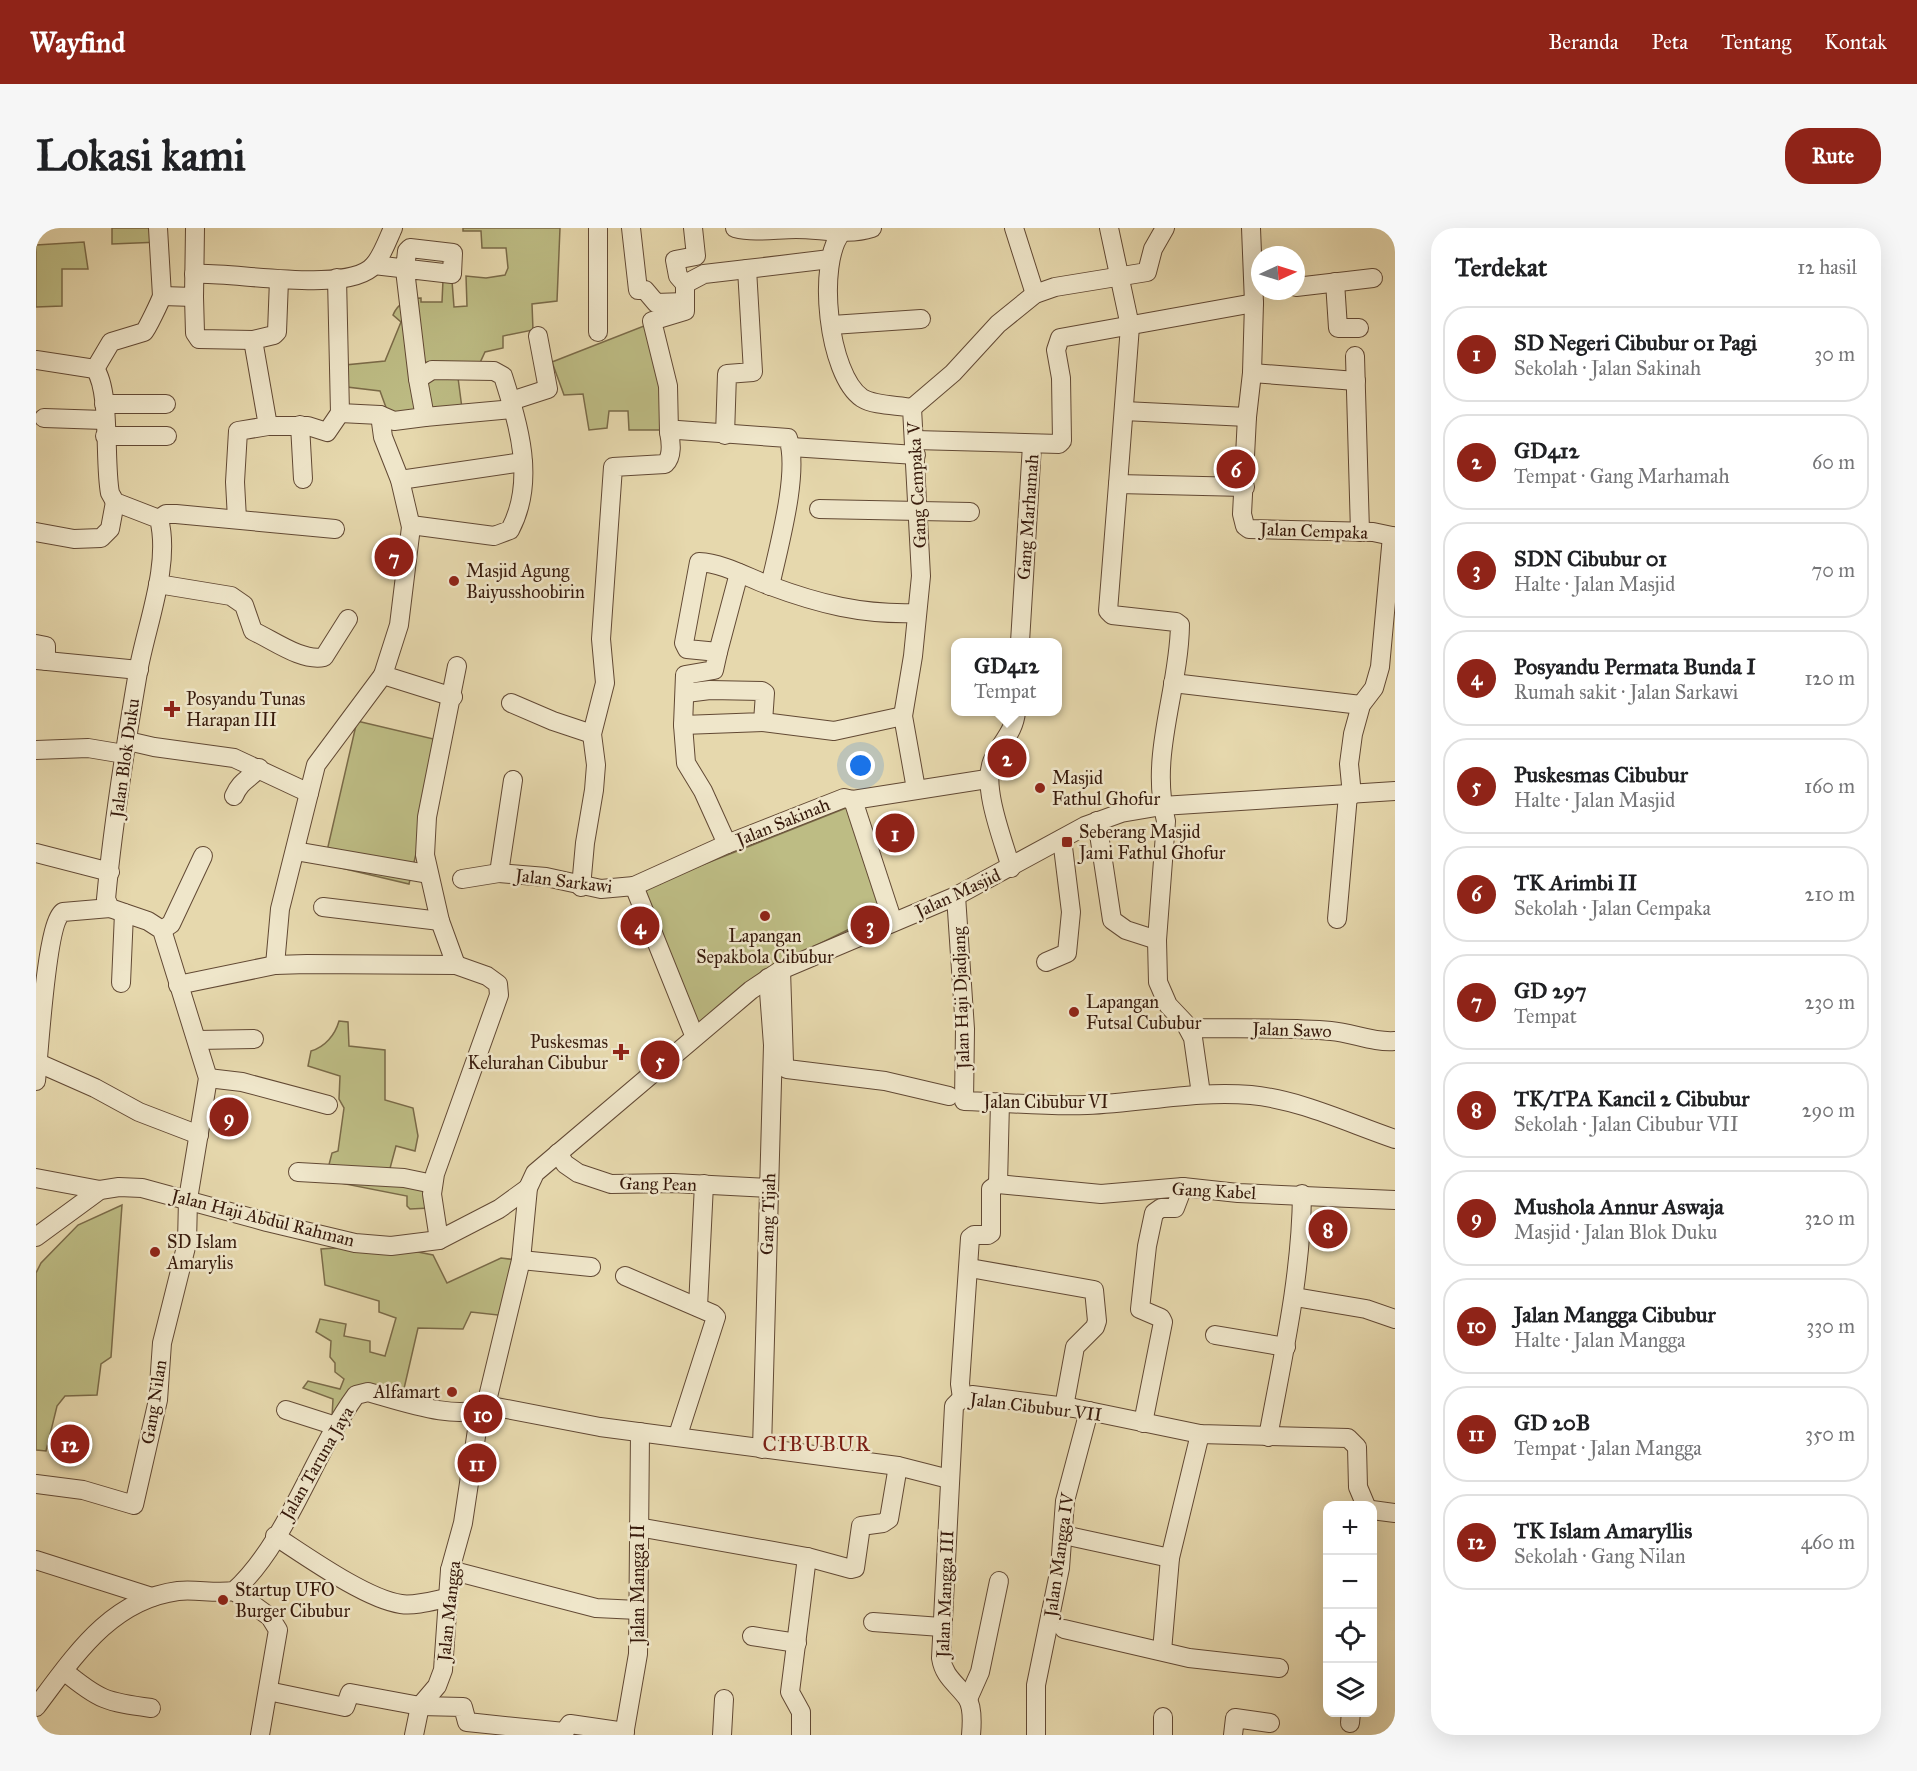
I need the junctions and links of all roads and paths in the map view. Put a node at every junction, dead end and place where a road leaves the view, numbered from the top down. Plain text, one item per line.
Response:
1 (158, 228) edge
2 (195, 228) edge
3 (393, 228) edge
4 (598, 228) edge
5 (631, 228) edge
6 (693, 228) edge
7 (735, 228) edge
8 (872, 228) edge
9 (1014, 228) edge
10 (1109, 228) edge
11 (1164, 228) edge
12 (1251, 228) edge
13 (842, 232) junction
14 (1253, 246) edge
15 (830, 259) junction
16 (375, 265) junction
17 (747, 268) junction
18 (194, 274) junction
19 (1121, 277) junction
20 (337, 278) junction
21 (1373, 278) dead end
22 (279, 280) junction
23 (1335, 282) junction
24 (1305, 286) edge
25 (685, 293) junction
26 (1035, 294) junction
27 (162, 296) junction
28 (194, 297) junction
29 (1251, 297) edge
30 (1258, 300) edge
31 (921, 319) dead end
32 (832, 325) junction
33 (1130, 326) junction
34 (1359, 328) dead end
35 (598, 333) dead end
36 (538, 336) dead end
37 (253, 340) junction
38 (1355, 356) dead end
39 (36, 360) edge
40 (95, 369) junction
41 (1252, 373) junction
42 (418, 379) junction
43 (1356, 381) junction
44 (166, 404) dead end
45 (512, 405) junction
46 (912, 408) junction
47 (1124, 411) junction
48 (340, 413) junction
49 (381, 415) junction
50 (425, 417) junction
51 (1247, 417) junction
52 (44, 418) dead end
53 (104, 420) junction
54 (300, 425) junction
55 (268, 426) junction
56 (669, 432) junction
57 (725, 435) junction
58 (167, 436) dead end
59 (1032, 445) junction
60 (791, 447) junction
61 (915, 448) junction
62 (523, 462) junction
63 (303, 479) dead end
64 (400, 480) junction
65 (1118, 484) junction
66 (1245, 487) junction
67 (115, 502) junction
68 (819, 509) dead end
69 (919, 511) junction
70 (970, 512) dead end
71 (159, 519) junction
72 (237, 519) junction
73 (411, 525) junction
74 (335, 529) dead end
75 (36, 532) edge
76 (1360, 532) junction
77 (1394, 534) edge
78 (739, 573) junction
79 (158, 584) junction
80 (770, 586) junction
81 (917, 613) junction
82 (348, 619) dead end
83 (1020, 638) edge
84 (36, 644) edge
85 (718, 652) junction
86 (41, 660) edge
87 (457, 666) dead end
88 (139, 670) junction
89 (383, 675) junction
90 (1173, 683) junction
91 (686, 693) junction
92 (453, 697) junction
93 (512, 703) dead end
94 (1361, 705) junction
95 (903, 716) junction
96 (1015, 716) edge
97 (763, 722) junction
98 (683, 725) junction
99 (592, 734) junction
100 (126, 747) junction
101 (36, 750) edge
102 (259, 768) junction
103 (987, 778) junction
104 (513, 780) dead end
105 (916, 789) junction
106 (1395, 791) edge
107 (309, 794) junction
108 (1350, 795) junction
109 (234, 796) dead end
110 (853, 800) junction
111 (1162, 806) junction
112 (1097, 821) junction
113 (1062, 839) junction
114 (727, 844) junction
115 (295, 851) junction
116 (36, 853) edge
117 (203, 856) dead end
118 (1011, 867) junction
119 (110, 872) junction
120 (499, 873) junction
121 (428, 874) junction
122 (462, 879) dead end
123 (581, 886) junction
124 (634, 886) junction
125 (956, 896) junction
126 (323, 907) dead end
127 (117, 910) junction
128 (1337, 919) dead end
129 (440, 921) junction
130 (893, 922) junction
131 (162, 930) junction
132 (1157, 940) junction
133 (43, 944) edge
134 (1046, 962) dead end
135 (275, 965) junction
136 (456, 965) junction
137 (775, 974) junction
138 (121, 983) dead end
139 (178, 985) junction
140 (40, 1005) edge
141 (1188, 1028) junction
142 (694, 1035) junction
143 (254, 1039) dead end
144 (197, 1040) junction
145 (1395, 1041) edge
146 (37, 1062) edge
147 (208, 1078) junction
148 (36, 1081) edge
149 (1201, 1094) junction
150 (956, 1098) junction
151 (1000, 1102) junction
152 (328, 1105) dead end
153 (1395, 1138) edge
154 (198, 1142) junction
155 (558, 1153) junction
156 (298, 1172) dead end
157 (36, 1178) edge
158 (433, 1184) junction
159 (704, 1184) junction
160 (998, 1184) junction
161 (1183, 1187) junction
162 (528, 1188) junction
163 (769, 1188) junction
164 (100, 1190) junction
165 (1302, 1194) junction
166 (188, 1199) junction
167 (1395, 1200) edge
168 (36, 1237) edge
169 (439, 1240) junction
170 (521, 1260) junction
171 (591, 1267) dead end
172 (969, 1268) junction
173 (625, 1276) dead end
174 (1295, 1297) junction
175 (698, 1307) junction
176 (1395, 1319) edge
177 (1215, 1335) dead end
178 (1286, 1347) junction
179 (962, 1398) junction
180 (483, 1407) junction
181 (1064, 1407) junction
182 (286, 1410) dead end
183 (1089, 1411) junction
184 (1143, 1423) junction
185 (336, 1426) junction
186 (640, 1432) junction
187 (1200, 1434) junction
188 (678, 1435) junction
189 (1268, 1437) junction
190 (762, 1449) junction
191 (898, 1466) junction
192 (949, 1479) junction
193 (36, 1484) edge
194 (1364, 1501) edge
195 (1377, 1511) edge
196 (1395, 1513) edge
197 (638, 1527) junction
198 (275, 1536) junction
199 (1073, 1537) dead end
200 (807, 1557) junction
201 (1170, 1558) junction
202 (36, 1560) edge
203 (450, 1570) junction
204 (999, 1581) dead end
205 (234, 1591) junction
206 (152, 1597) junction
207 (446, 1598) junction
208 (638, 1610) junction
209 (873, 1622) dead end
210 (941, 1627) junction
211 (1064, 1629) dead end
212 (752, 1636) dead end
213 (796, 1643) junction
214 (1162, 1651) junction
215 (1279, 1668) dead end
216 (64, 1671) junction
217 (268, 1691) junction
218 (968, 1699) junction
219 (724, 1700) dead end
220 (37, 1703) edge
221 (420, 1706) junction
222 (151, 1708) dead end
223 (1270, 1723) dead end
224 (624, 1733) edge
225 (260, 1735) edge
226 (414, 1735) edge
227 (722, 1735) edge
228 (801, 1735) edge
229 (972, 1735) edge
230 (1036, 1735) edge
231 (1233, 1735) edge

1 - 27 street
2 - 18 street
3 - 16 street
4 - 35 street
5 - 25 street
6 - 25 street
7 - 13 street
8 - 13 street
9 - 26 street
10 - 19 street
11 - 19 street
12 - 14 street, Jalan Cempaka
13 - 15 street, Gang Cempaka V
15 - 17 street
15 - 32 street, Gang Cempaka V
16 - 20 street
16 - 42 street
17 - 25 street
17 - 57 street
18 - 22 street
18 - 28 street
19 - 26 street
19 - 33 street
20 - 22 street
20 - 48 street
21 - 23 street
22 - 37 street
23 - 24 street
23 - 34 street
25 - 56 street
26 - 46 street
27 - 28 street
27 - 40 street
28 - 37 street
29 - 33 street
30 - 41 street, Jalan Cempaka
31 - 32 street
32 - 46 street, Gang Cempaka V
33 - 47 street
33 - 59 street, Gang Marhamah
36 - 45 street
37 - 55 street
38 - 43 street
39 - 40 street
40 - 53 street
41 - 43 street
41 - 51 street, Jalan Cempaka
42 - 45 street
42 - 50 street
43 - 76 street
44 - 53 street
45 - 50 street
45 - 62 street
46 - 61 street, Gang Cempaka V
47 - 51 street
47 - 65 street
48 - 49 street
48 - 54 street
49 - 50 street
49 - 64 street
51 - 66 street, Jalan Cempaka
52 - 53 street
53 - 58 street
53 - 67 street
54 - 55 street
54 - 63 street
55 - 72 street
56 - 57 street
56 - 99 street
57 - 60 street
59 - 61 street
59 - 83 street, Gang Marhamah
60 - 61 street
60 - 80 street
61 - 69 street, Gang Cempaka V
62 - 64 street
62 - 73 street
64 - 73 street
65 - 66 street
65 - 90 street
66 - 76 street, Jalan Cempaka
67 - 71 street
67 - 75 street
68 - 69 street
69 - 70 street
69 - 81 street, Gang Cempaka V
71 - 72 street
71 - 79 street, Jalan Blok Duku
72 - 74 street
73 - 89 street
76 - 77 street, Jalan Cempaka
77 - 94 street, Jalan Cempaka
78 - 80 street
78 - 85 street
78 - 85 street
79 - 82 street
79 - 88 street, Jalan Blok Duku
80 - 81 street
81 - 95 street, Gang Cempaka V
84 - 86 street
85 - 91 street
86 - 88 street
87 - 92 street
88 - 100 street, Jalan Blok Duku
89 - 92 street
89 - 107 street
90 - 94 street
90 - 111 street
91 - 97 street
91 - 98 street
92 - 121 street
93 - 99 street
94 - 108 street, Jalan Cempaka
95 - 97 street
95 - 105 street, Gang Cempaka V
96 - 103 street
97 - 98 street
98 - 114 street
99 - 123 street
100 - 101 street
100 - 102 street
100 - 119 street, Jalan Blok Duku
102 - 107 street
102 - 109 street
103 - 105 street
103 - 118 street
104 - 120 street, Jalan Sarkawi
105 - 110 street
106 - 108 street, Jalan Masjid
107 - 115 street
108 - 111 street, Jalan Masjid
108 - 128 street, Jalan Cempaka
110 - 114 street, Jalan Sakinah
110 - 130 street, Jalan Sakinah
111 - 112 street, Jalan Masjid
111 - 132 street
112 - 113 street, Jalan Masjid
112 - 132 street
113 - 118 street, Jalan Masjid
113 - 134 street
114 - 124 street, Jalan Sakinah
115 - 121 street
115 - 135 street
116 - 119 street
117 - 131 street
118 - 125 street, Jalan Masjid
119 - 127 street, Jalan Blok Duku
120 - 122 street
120 - 123 street, Jalan Sarkawi
121 - 129 street
123 - 124 street, Jalan Sarkawi
124 - 142 street, Jalan Sarkawi
125 - 130 street, Jalan Masjid
125 - 150 street, Jalan Haji Djadjang
126 - 129 street
127 - 131 street
127 - 133 street
127 - 138 street, Jalan Blok Duku
129 - 136 street
130 - 137 street, Jalan Masjid
131 - 139 street
132 - 141 street
133 - 140 street
135 - 136 street
135 - 139 street
136 - 158 street
137 - 142 street, Jalan Masjid
137 - 150 street, Jalan Cibubur VI
137 - 163 street, Gang Tijah
139 - 144 street
140 - 146 street
141 - 145 street, Jalan Sawo
141 - 149 street
142 - 155 street, Jalan Masjid
143 - 144 street
144 - 147 street
146 - 148 street
146 - 154 street
147 - 152 street
147 - 154 street
149 - 151 street, Jalan Cibubur VI
149 - 153 street, Jalan Cibubur VI
150 - 151 street, Jalan Cibubur VI
151 - 160 street
154 - 166 street
155 - 159 street, Gang Pean
155 - 162 street, Jalan Masjid
156 - 158 street
157 - 164 street, Jalan Haji Abdul Rahman
158 - 169 street
159 - 163 street, Gang Pean
159 - 175 street
160 - 161 street, Gang Kabel
160 - 172 street
161 - 165 street, Gang Kabel
161 - 184 street
162 - 169 street, Jalan Haji Abdul Rahman
162 - 170 street
163 - 190 street, Gang Tijah
164 - 166 street, Jalan Haji Abdul Rahman
164 - 168 street
165 - 167 street, Gang Kabel
165 - 174 street
166 - 169 street, Jalan Haji Abdul Rahman
166 - 193 street, Gang Nilan
170 - 171 street
170 - 180 street
172 - 179 street
172 - 181 street
173 - 175 street
174 - 176 street
174 - 178 street
175 - 188 street
177 - 178 street
178 - 189 street
179 - 181 street, Jalan Cibubur VII
179 - 192 street, Jalan Cibubur VII
180 - 185 street, Jalan Taruna Jaya
180 - 186 street
180 - 203 street, Jalan Mangga
181 - 183 street, Jalan Cibubur VII
182 - 185 street
183 - 184 street, Jalan Cibubur VII
183 - 230 street, Jalan Mangga IV
184 - 187 street, Jalan Cibubur VII
185 - 198 street, Jalan Taruna Jaya
186 - 188 street
186 - 197 street, Jalan Mangga II
187 - 189 street, Jalan Cibubur VII
187 - 201 street
188 - 190 street
189 - 194 street, Jalan Cibubur VII
190 - 191 street
191 - 192 street
191 - 200 street
192 - 210 street, Jalan Mangga III
195 - 196 street
197 - 200 street
197 - 208 street, Jalan Mangga II
198 - 205 street, Jalan Taruna Jaya
198 - 207 street
199 - 201 street
200 - 213 street
201 - 214 street
202 - 206 street
203 - 207 street, Jalan Mangga
203 - 208 street
204 - 218 street
205 - 206 street
205 - 217 street
206 - 216 street
207 - 221 street, Jalan Mangga
208 - 224 street, Jalan Mangga II
209 - 210 street
210 - 218 street, Jalan Mangga III
211 - 214 street
212 - 213 street
213 - 228 street
214 - 215 street
216 - 220 street
216 - 222 street
217 - 221 street
217 - 225 street
218 - 229 street
219 - 227 street
221 - 224 street
221 - 226 street, Jalan Mangga
223 - 231 street

